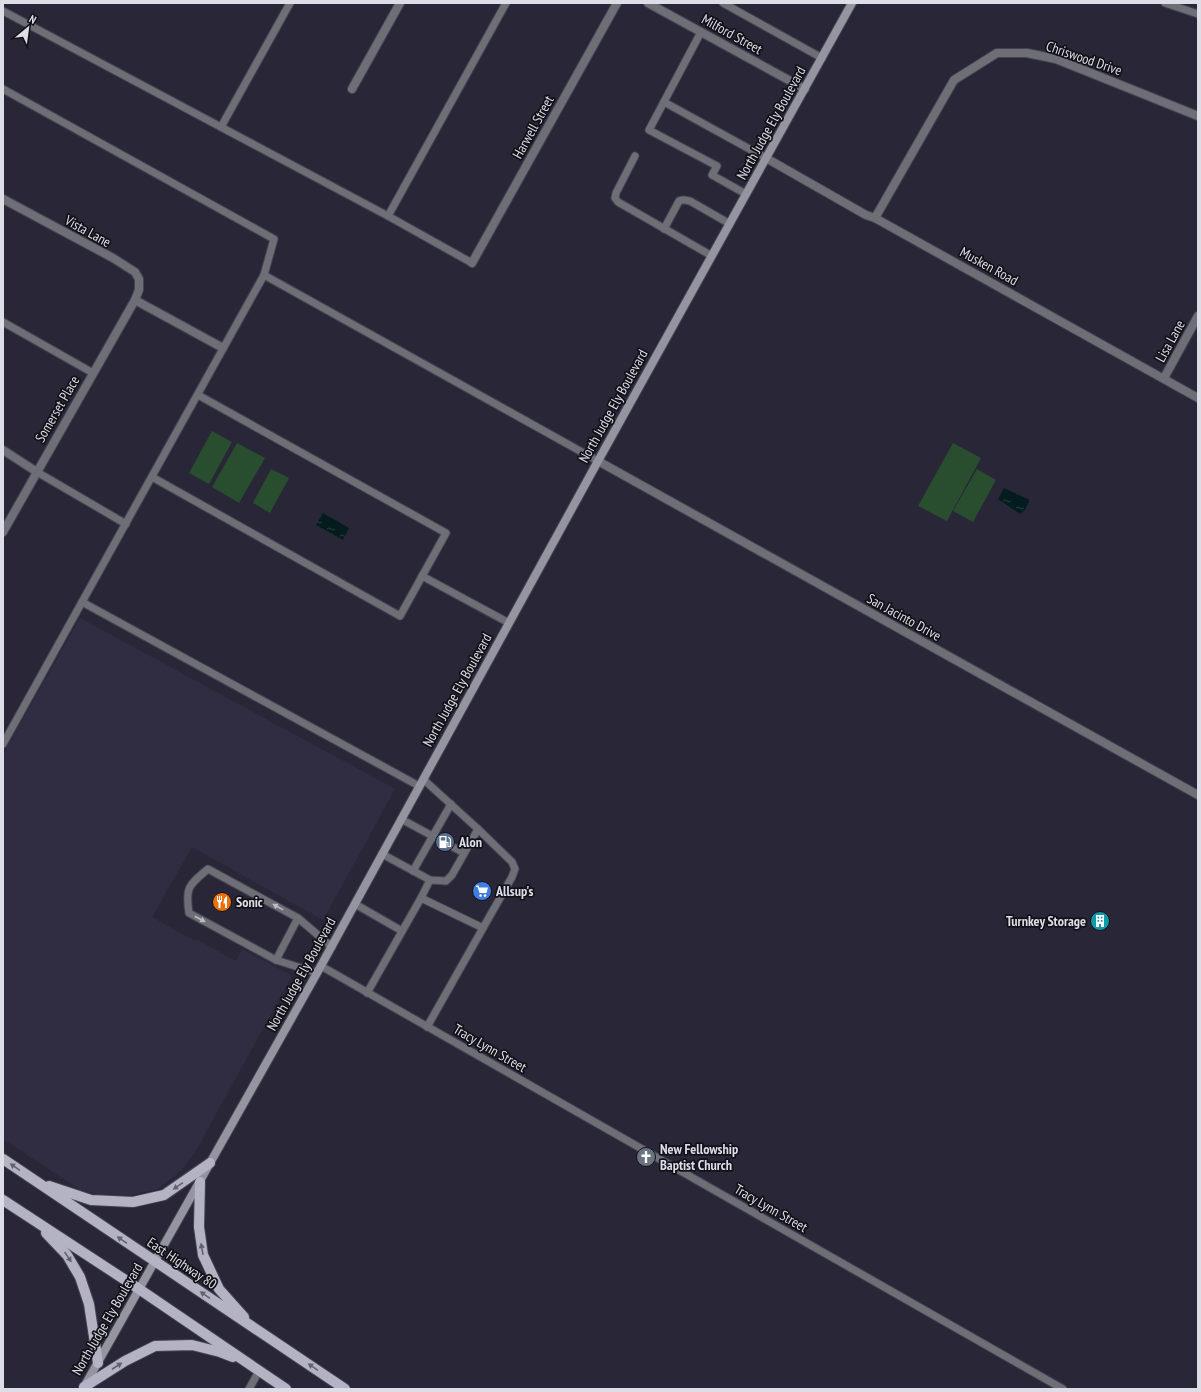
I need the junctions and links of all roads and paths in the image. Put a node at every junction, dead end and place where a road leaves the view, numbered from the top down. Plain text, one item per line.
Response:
1 (290, 3) edge
2 (400, 3) edge
3 (506, 3) edge
4 (617, 3) edge
5 (648, 3) edge
6 (722, 3) edge
7 (852, 3) edge
8 (1165, 3) edge
9 (3, 11) edge
10 (1198, 14) edge
11 (701, 32) junction
12 (822, 58) junction
13 (3, 89) edge
14 (352, 89) dead end
15 (805, 89) junction
16 (664, 102) junction
17 (1198, 116) edge
18 (221, 127) junction
19 (635, 156) dead end
20 (766, 158) junction
21 (746, 194) junction
22 (3, 199) edge
23 (388, 216) junction
24 (875, 218) junction
25 (730, 224) junction
26 (664, 229) junction
27 (712, 256) junction
28 (472, 263) joint
29 (264, 275) junction
30 (135, 300) junction
31 (1198, 316) edge
32 (3, 322) edge
33 (223, 348) junction
34 (93, 373) junction
35 (1164, 378) junction
36 (198, 395) junction
37 (1198, 398) edge
38 (3, 450) edge
39 (598, 461) junction
40 (37, 472) junction
41 (152, 477) junction
42 (126, 524) junction
43 (3, 532) edge
44 (422, 576) junction
45 (82, 602) junction
46 (509, 623) junction
47 (3, 744) edge
48 (423, 779) junction
49 (419, 786) junction
50 (1198, 795) edge
51 (451, 804) junction
52 (401, 819) junction
53 (478, 829) junction
54 (435, 837) junction
55 (451, 846) dead end
56 (464, 853) junction
57 (382, 854) junction
58 (413, 871) junction
59 (430, 880) junction
60 (421, 898) junction
61 (355, 904) junction
62 (298, 918) junction
63 (483, 928) junction
64 (402, 931) junction
65 (332, 947) junction
66 (276, 960) junction
67 (319, 970) junction
68 (367, 993) junction
69 (427, 1027) junction
70 (3, 1159) edge
71 (210, 1163) junction
72 (200, 1182) junction
73 (38, 1183) junction
74 (3, 1200) edge
75 (32, 1219) junction
76 (155, 1262) junction
77 (139, 1288) junction
78 (253, 1328) junction
79 (98, 1363) junction
80 (249, 1363) junction
81 (259, 1370) junction
82 (83, 1388) edge
83 (249, 1389) edge
84 (286, 1389) edge
85 (345, 1389) edge
86 (1063, 1389) edge

1 - 18 lane
2 - 14 street
3 - 23 lane
4 - 28 street, Harwell Street
5 - 11 street, Milford Street
6 - 12 lane
7 - 12 main road, North Judge Ely Boulevard
8 - 10 lane
9 - 18 lane
11 - 15 street, Milford Street
11 - 16 lane
12 - 15 main road, North Judge Ely Boulevard
13 - 29 lane
15 - 20 main road, North Judge Ely Boulevard
16 - 20 lane
16 - 21 lane
17 - 24 street, Chriswood Drive
18 - 23 lane
19 - 26 lane
20 - 21 main road, North Judge Ely Boulevard
20 - 24 street, Musken Road
21 - 25 main road, North Judge Ely Boulevard
22 - 30 street, Vista Lane
23 - 28 lane
24 - 35 street, Musken Road
25 - 26 lane
25 - 27 main road, North Judge Ely Boulevard
26 - 27 lane
27 - 39 main road, North Judge Ely Boulevard
29 - 33 lane
29 - 39 lane
30 - 33 street
30 - 34 street, Somerset Place
31 - 35 street, Lisa Lane
32 - 34 lane
33 - 36 lane
34 - 40 street, Somerset Place
35 - 37 street, Musken Road
36 - 41 lane
36 - 44 lane
38 - 40 street
39 - 46 main road, North Judge Ely Boulevard
39 - 50 street, San Jacinto Drive
40 - 42 lane
40 - 43 street, Somerset Place
41 - 42 lane
41 - 44 lane
42 - 45 lane
44 - 46 lane
45 - 47 lane
45 - 49 lane
46 - 48 main road, North Judge Ely Boulevard
48 - 49 main road, North Judge Ely Boulevard
48 - 51 lane
49 - 52 main road, North Judge Ely Boulevard
51 - 53 lane
51 - 54 lane
52 - 54 lane
52 - 57 main road, North Judge Ely Boulevard
53 - 56 lane
53 - 63 lane
54 - 58 lane
55 - 56 lane
56 - 59 lane
57 - 58 lane
57 - 61 main road, North Judge Ely Boulevard
58 - 59 lane
59 - 60 lane
60 - 63 lane
60 - 64 lane
61 - 64 lane
61 - 65 main road, North Judge Ely Boulevard
62 - 65 lane
62 - 66 lane
62 -> 66 lane, Tracy Lynn Street
63 - 69 lane
64 - 68 lane
65 - 67 main road, North Judge Ely Boulevard
66 - 67 lane, Tracy Lynn Street
67 - 68 lane, Tracy Lynn Street
67 - 71 main road, North Judge Ely Boulevard
68 - 69 lane, Tracy Lynn Street
69 - 86 lane, Tracy Lynn Street
73 -> 70 main road, East Highway 80
71 - 72 main road, North Judge Ely Boulevard
71 -> 73 main road
72 - 76 main road, North Judge Ely Boulevard
78 -> 72 main road
76 -> 73 main road, East Highway 80
74 - 75 main road
75 - 77 main road
75 -> 79 main road
76 - 77 main road, North Judge Ely Boulevard
78 -> 76 main road, East Highway 80
77 - 79 main road, North Judge Ely Boulevard
77 - 80 main road
85 -> 78 main road, East Highway 80
79 - 82 main road, North Judge Ely Boulevard
80 - 81 main road
82 -> 80 main road
81 - 83 lane
81 - 84 main road

